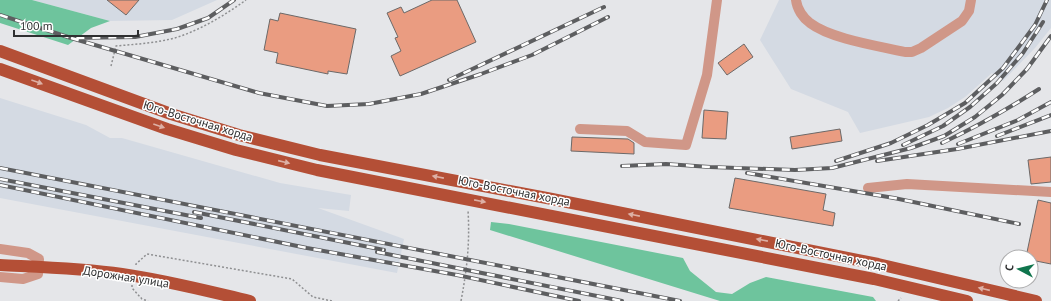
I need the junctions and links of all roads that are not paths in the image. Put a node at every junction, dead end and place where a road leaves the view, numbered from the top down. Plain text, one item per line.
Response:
1 (717, 0) edge
2 (796, 0) edge
3 (971, 0) edge
4 (0, 51) edge
5 (0, 69) edge
6 (580, 129) dead end
7 (868, 188) dead end
8 (1051, 192) edge
9 (0, 249) edge
10 (0, 264) edge
11 (0, 277) edge
12 (250, 301) edge
13 (967, 301) edge
14 (1036, 301) edge

1 - 6 lane
2 - 3 lane
14 -> 4 main road, Юго-Восточная хорда
5 -> 13 main road, Юго-Восточная хорда
7 - 8 lane
9 - 11 lane
10 - 12 main road, Дорожная улица

